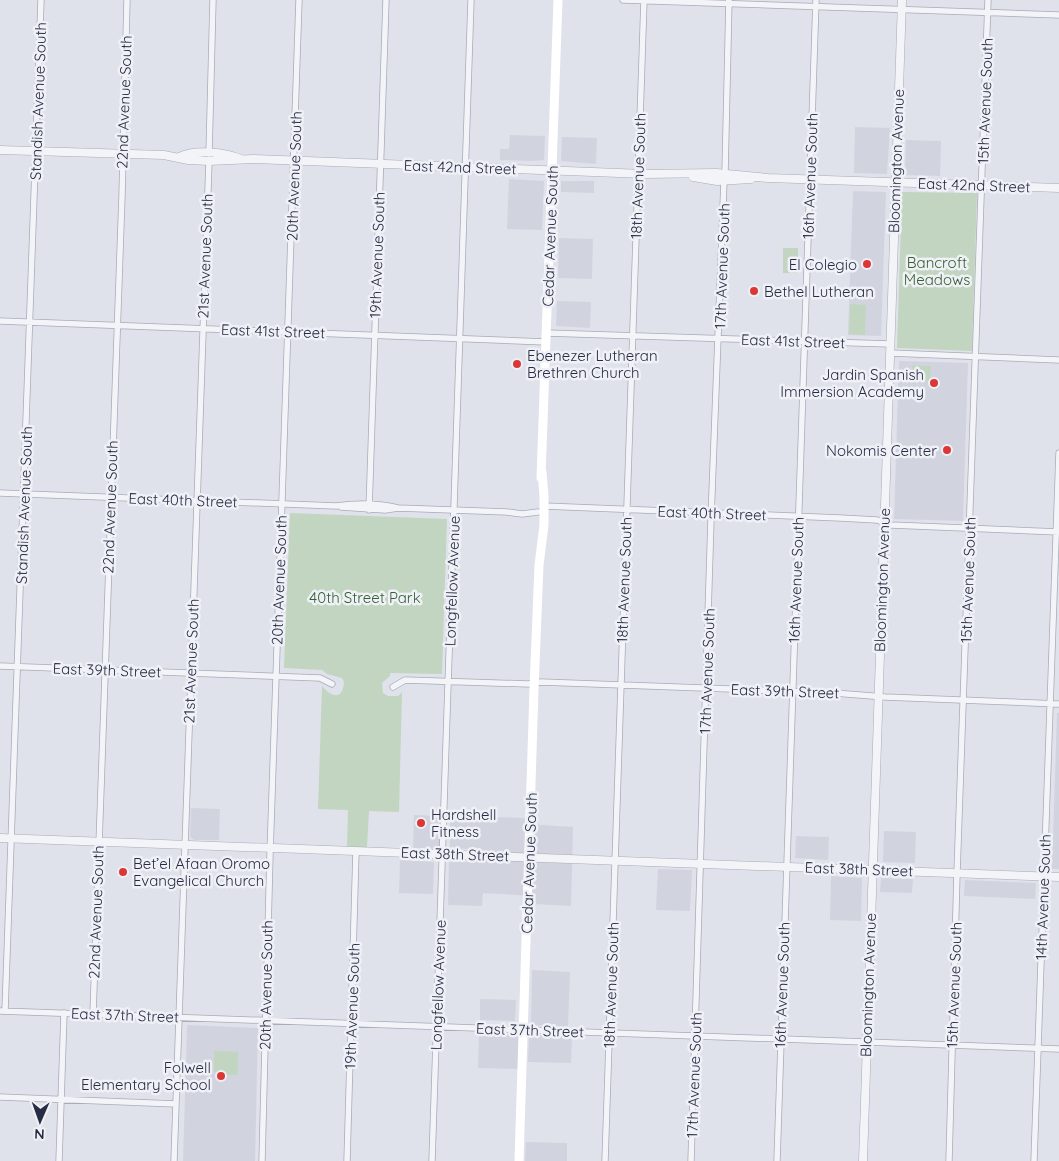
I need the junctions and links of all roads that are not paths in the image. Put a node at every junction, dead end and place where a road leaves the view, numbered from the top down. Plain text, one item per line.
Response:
1 (41, 0) edge
2 (127, 0) edge
3 (213, 0) edge
4 (299, 0) edge
5 (386, 0) edge
6 (471, 0) edge
7 (558, 0) edge
8 (622, 0) edge
9 (644, 0) edge
10 (902, 0) edge
11 (988, 0) edge
12 (729, 2) edge
13 (816, 3) edge
14 (902, 10) junction
15 (988, 12) junction
16 (1059, 15) edge
17 (0, 150) edge
18 (36, 151) junction
19 (122, 154) junction
20 (209, 157) junction
21 (294, 161) junction
22 (380, 164) junction
23 (466, 167) junction
24 (552, 171) junction
25 (637, 174) junction
26 (725, 177) junction
27 (810, 179) junction
28 (896, 182) junction
29 (982, 185) junction
30 (1059, 188) edge
31 (0, 321) edge
32 (30, 322) junction
33 (117, 325) junction
34 (202, 329) junction
35 (288, 332) junction
36 (374, 335) junction
37 (632, 336) junction
38 (546, 337) junction
39 (461, 338) junction
40 (719, 338) junction
41 (804, 341) junction
42 (890, 344) junction
43 (890, 353) junction
44 (976, 356) junction
45 (1059, 360) edge
46 (1059, 453) edge
47 (0, 493) edge
48 (24, 494) junction
49 (110, 498) junction
50 (196, 501) junction
51 (282, 504) junction
52 (369, 507) junction
53 (541, 509) junction
54 (454, 510) junction
55 (626, 510) junction
56 (712, 514) junction
57 (798, 517) junction
58 (884, 523) junction
59 (970, 528) junction
60 (1058, 532) edge
61 (0, 666) edge
62 (18, 666) junction
63 (104, 670) junction
64 (190, 673) junction
65 (276, 676) junction
66 (449, 682) junction
67 (535, 683) junction
68 (332, 684) dead end
69 (620, 685) junction
70 (393, 687) dead end
71 (706, 689) junction
72 (792, 691) junction
73 (878, 695) junction
74 (964, 700) junction
75 (1050, 704) junction
76 (1059, 704) edge
77 (0, 838) edge
78 (12, 838) junction
79 (98, 841) junction
80 (184, 844) junction
81 (270, 848) junction
82 (356, 851) junction
83 (442, 854) junction
84 (529, 857) junction
85 (615, 860) junction
86 (700, 863) junction
87 (786, 866) junction
88 (872, 870) junction
89 (957, 873) junction
90 (1044, 876) junction
91 (1059, 877) edge
92 (3, 1011) edge
93 (64, 1013) junction
94 (93, 1014) junction
95 (178, 1017) junction
96 (265, 1021) junction
97 (351, 1023) junction
98 (436, 1026) junction
99 (524, 1029) junction
100 (609, 1033) junction
101 (695, 1035) junction
102 (781, 1040) junction
103 (867, 1042) junction
104 (952, 1046) junction
105 (1038, 1049) junction
106 (1059, 1049) edge
107 (0, 1097) edge
108 (61, 1099) junction
109 (176, 1104) junction
110 (59, 1161) edge
111 (174, 1161) edge
112 (262, 1161) edge
113 (347, 1161) edge
114 (432, 1161) edge
115 (519, 1161) edge
116 (605, 1161) edge
117 (691, 1161) edge
118 (777, 1161) edge
119 (863, 1161) edge
120 (949, 1161) edge
121 (1034, 1161) edge

1 - 18 street, Standish Avenue South
2 - 19 street, 22nd Avenue South
3 - 20 street, 21st Avenue South
4 - 21 street, 20th Avenue South
5 - 22 street, 19th Avenue South
6 - 23 street, Longfellow Avenue
7 - 24 main road, Cedar Avenue South
8 - 9 street
9 - 12 street
9 - 25 street, 18th Avenue South
10 - 14 street, Bloomington Avenue
11 - 15 street, 15th Avenue South
12 - 13 street
12 - 26 street, 17th Avenue South
13 - 14 street
13 - 27 street, 16th Avenue South
14 - 15 street
14 - 28 street, Bloomington Avenue
15 - 16 street
15 - 29 street, 15th Avenue South
17 - 18 street, East 42nd Street
18 - 19 street, East 42nd Street
18 - 32 street, Standish Avenue South
19 - 20 street, East 42nd Street
19 - 33 street, 22nd Avenue South
20 - 21 street, East 42nd Street
20 - 34 street, 21st Avenue South
21 - 22 street, East 42nd Street
21 - 35 street, 20th Avenue South
22 - 23 street, East 42nd Street
22 - 36 street, 19th Avenue South
23 - 24 street, East 42nd Street
23 - 39 street, Longfellow Avenue
24 - 25 street, East 42nd Street
24 - 38 main road, Cedar Avenue South
25 - 26 street, East 42nd Street
25 - 37 street, 18th Avenue South
26 - 27 street, East 42nd Street
26 - 40 street, 17th Avenue South
27 - 28 street, East 42nd Street
27 - 41 street, 16th Avenue South
28 - 29 street, East 42nd Street
28 - 42 street, Bloomington Avenue
29 - 30 street, East 42nd Street
29 - 44 street, 15th Avenue South
31 - 32 street, East 41st Street
32 - 33 street, East 41st Street
32 - 48 street, Standish Avenue South
33 - 34 street, East 41st Street
33 - 49 street, 22nd Avenue South
34 - 35 street, East 41st Street
34 - 50 street, 21st Avenue South
35 - 36 street, East 41st Street
35 - 51 street, 20th Avenue South
36 - 39 street, East 41st Street
36 - 52 street, 19th Avenue South
37 - 38 street, East 41st Street
37 - 40 street, East 41st Street
37 - 55 street, 18th Avenue South
38 - 39 street, East 41st Street
38 - 53 main road, Cedar Avenue South
39 - 54 street, Longfellow Avenue
40 - 41 street, East 41st Street
40 - 56 street, 17th Avenue South
41 - 42 street, East 41st Street
41 - 57 street, 16th Avenue South
42 - 43 street, Bloomington Avenue
43 - 44 street
43 - 58 street, Bloomington Avenue
44 - 45 street
44 - 59 street, 15th Avenue South
46 - 60 street, 14th Avenue South
47 - 48 street, East 40th Street
48 - 49 street, East 40th Street
48 - 62 street, Standish Avenue South
49 - 50 street, East 40th Street
49 - 63 street, 22nd Avenue South
50 - 51 street, East 40th Street
50 - 64 street, 21st Avenue South
51 - 52 street, East 40th Street
51 - 65 street, 20th Avenue South
52 - 54 street, East 40th Street
53 - 54 street, East 40th Street
53 - 55 street, East 40th Street
53 - 67 main road, Cedar Avenue South
54 - 66 street, Longfellow Avenue
55 - 56 street, East 40th Street
55 - 69 street, 18th Avenue South
56 - 57 street, East 40th Street
56 - 71 street, 17th Avenue South
57 - 58 street, East 40th Street
57 - 72 street, 16th Avenue South
58 - 59 street, East 40th Street
58 - 73 street, Bloomington Avenue
59 - 60 street, East 40th Street
59 - 74 street, 15th Avenue South
60 - 75 street, 14th Avenue South
61 - 62 street, East 39th Street
62 - 63 street, East 39th Street
62 - 78 street, Standish Avenue South
63 - 64 street, East 39th Street
63 - 79 street, 22nd Avenue South
64 - 65 street, East 39th Street
64 - 80 street, 21st Avenue South
65 - 68 street, East 39th Street
65 - 81 street, 20th Avenue South
66 - 67 street, East 39th Street
66 - 70 street, East 39th Street
66 - 83 street, Longfellow Avenue
67 - 69 street, East 39th Street
67 - 84 main road, Cedar Avenue South
69 - 71 street, East 39th Street
69 - 85 street, 18th Avenue South
71 - 72 street, East 39th Street
71 - 86 street, 17th Avenue South
72 - 73 street, East 39th Street
72 - 87 street, 16th Avenue South
73 - 74 street, East 39th Street
73 - 88 street, Bloomington Avenue
74 - 75 street, East 39th Street
74 - 89 street, 15th Avenue South
75 - 76 street, East 39th Street
75 - 90 street, 14th Avenue South
77 - 78 street, East 38th Street
78 - 79 street, East 38th Street
78 - 92 street, Standish Avenue South
79 - 80 street, East 38th Street
79 - 94 street, 22nd Avenue South
80 - 81 street, East 38th Street
80 - 95 street, 21st Avenue South
81 - 82 street, East 38th Street
81 - 96 street, 20th Avenue South
82 - 83 street, East 38th Street
82 - 97 street, 19th Avenue South
83 - 84 street, East 38th Street
83 - 98 street, Longfellow Avenue
84 - 85 street, East 38th Street
84 - 99 main road, Cedar Avenue South
85 - 86 street, East 38th Street
85 - 100 street, 18th Avenue South
86 - 87 street, East 38th Street
86 - 101 street, 17th Avenue South
87 - 88 street, East 38th Street
87 - 102 street, 16th Avenue South
88 - 89 street, East 38th Street
88 - 103 street, Bloomington Avenue
89 - 90 street, East 38th Street
89 - 104 street, 15th Avenue South
90 - 91 street, East 38th Street
90 - 105 street, 14th Avenue South
92 - 93 street, East 37th Street
93 - 94 street, East 37th Street
93 - 108 street
94 - 95 street, East 37th Street
95 - 96 street, East 37th Street
95 - 109 street, 21st Avenue South
96 - 97 street, East 37th Street
96 - 112 street, 20th Avenue South
97 - 98 street, East 37th Street
97 - 113 street, 19th Avenue South
98 - 99 street, East 37th Street
98 - 114 street, Longfellow Avenue
99 - 100 street, East 37th Street
99 - 115 main road, Cedar Avenue South
100 - 101 street, East 37th Street
100 - 116 street, 18th Avenue South
101 - 102 street, East 37th Street
101 - 117 street, 17th Avenue South
102 - 103 street, East 37th Street
102 - 118 street, 16th Avenue South
103 - 104 street, East 37th Street
103 - 119 street, Bloomington Avenue
104 - 105 street, East 37th Street
104 - 120 street, 15th Avenue South
105 - 106 street, East 37th Street
105 - 121 street, 14th Avenue South
107 - 108 street
108 - 109 street
108 - 110 street
109 - 111 street, 21st Avenue South

